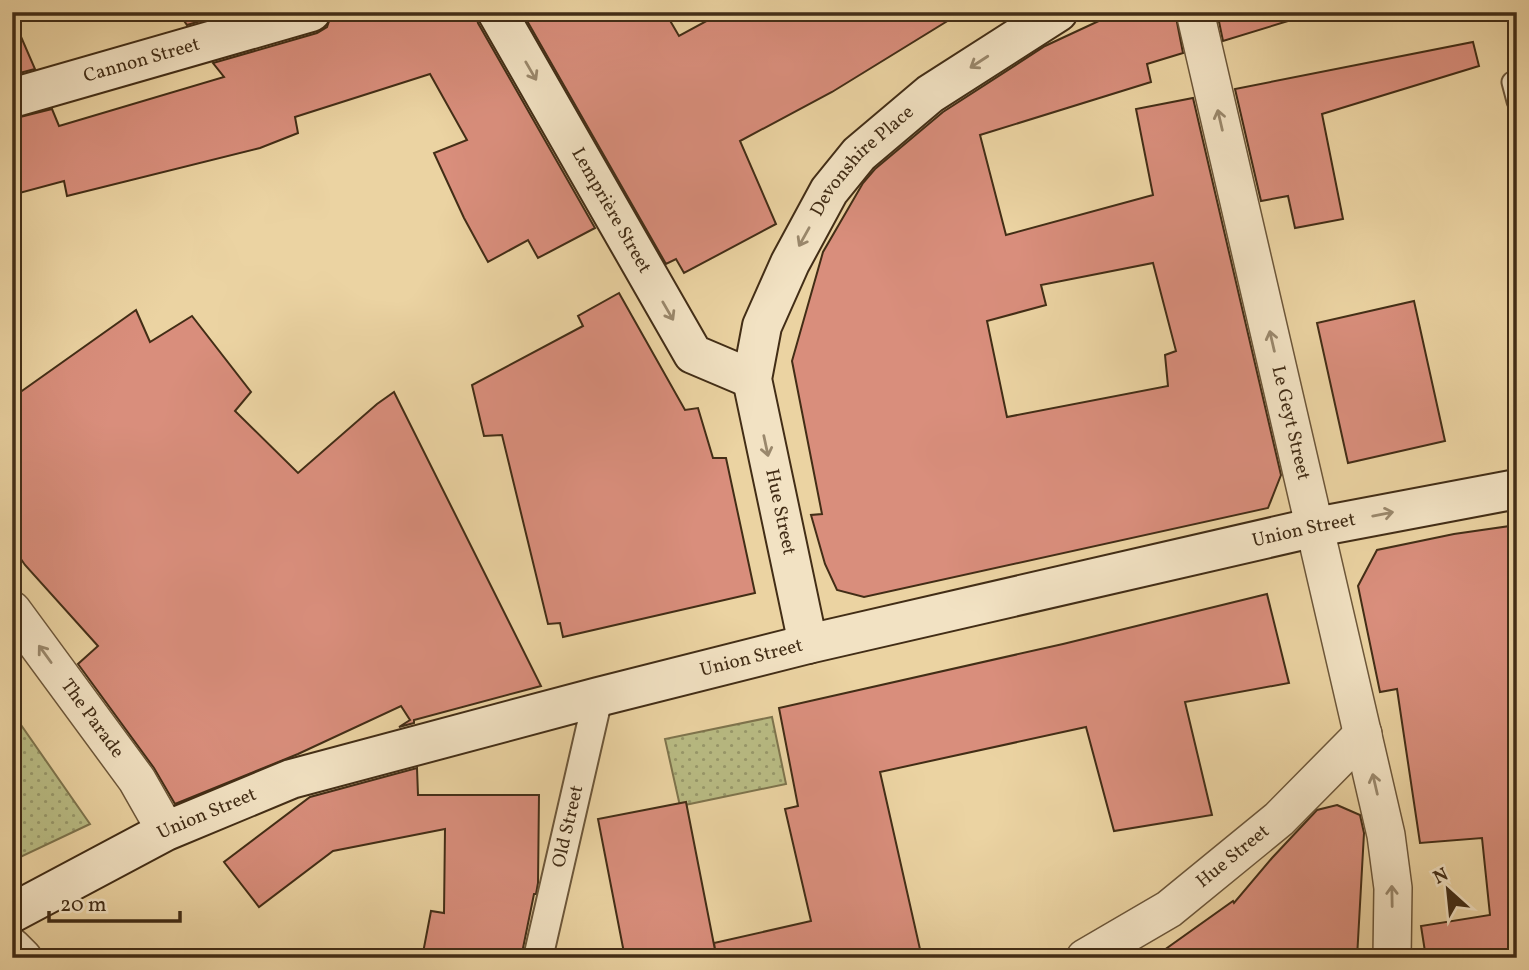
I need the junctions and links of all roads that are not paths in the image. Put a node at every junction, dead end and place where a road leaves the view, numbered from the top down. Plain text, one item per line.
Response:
1 (311, 12) edge
2 (497, 12) edge
3 (1195, 12) edge
4 (1036, 18) edge
5 (12, 98) edge
6 (752, 379) junction
7 (1517, 489) edge
8 (1316, 527) junction
9 (12, 610) edge
10 (808, 644) junction
11 (598, 697) junction
12 (1363, 734) junction
13 (166, 831) junction
14 (12, 913) edge
15 (12, 947) edge
16 (23, 958) edge
17 (538, 958) edge
18 (1085, 958) edge
19 (1392, 958) edge

1 - 5 main road, Cannon Street
2 -> 6 main road, Lemprière Street
8 -> 3 street, Le Geyt Street
4 -> 6 main road, Devonshire Place
6 -> 10 main road, Hue Street
8 -> 7 main road, Union Street
8 - 10 main road, Union Street
8 - 12 street, Le Geyt Street
13 -> 9 street, The Parade
10 - 11 main road, Union Street
11 - 13 main road, Union Street
11 - 17 street, Old Street
12 - 18 street, Hue Street
19 -> 12 street, Le Geyt Street
13 - 14 main road, Union Street
15 - 16 street

